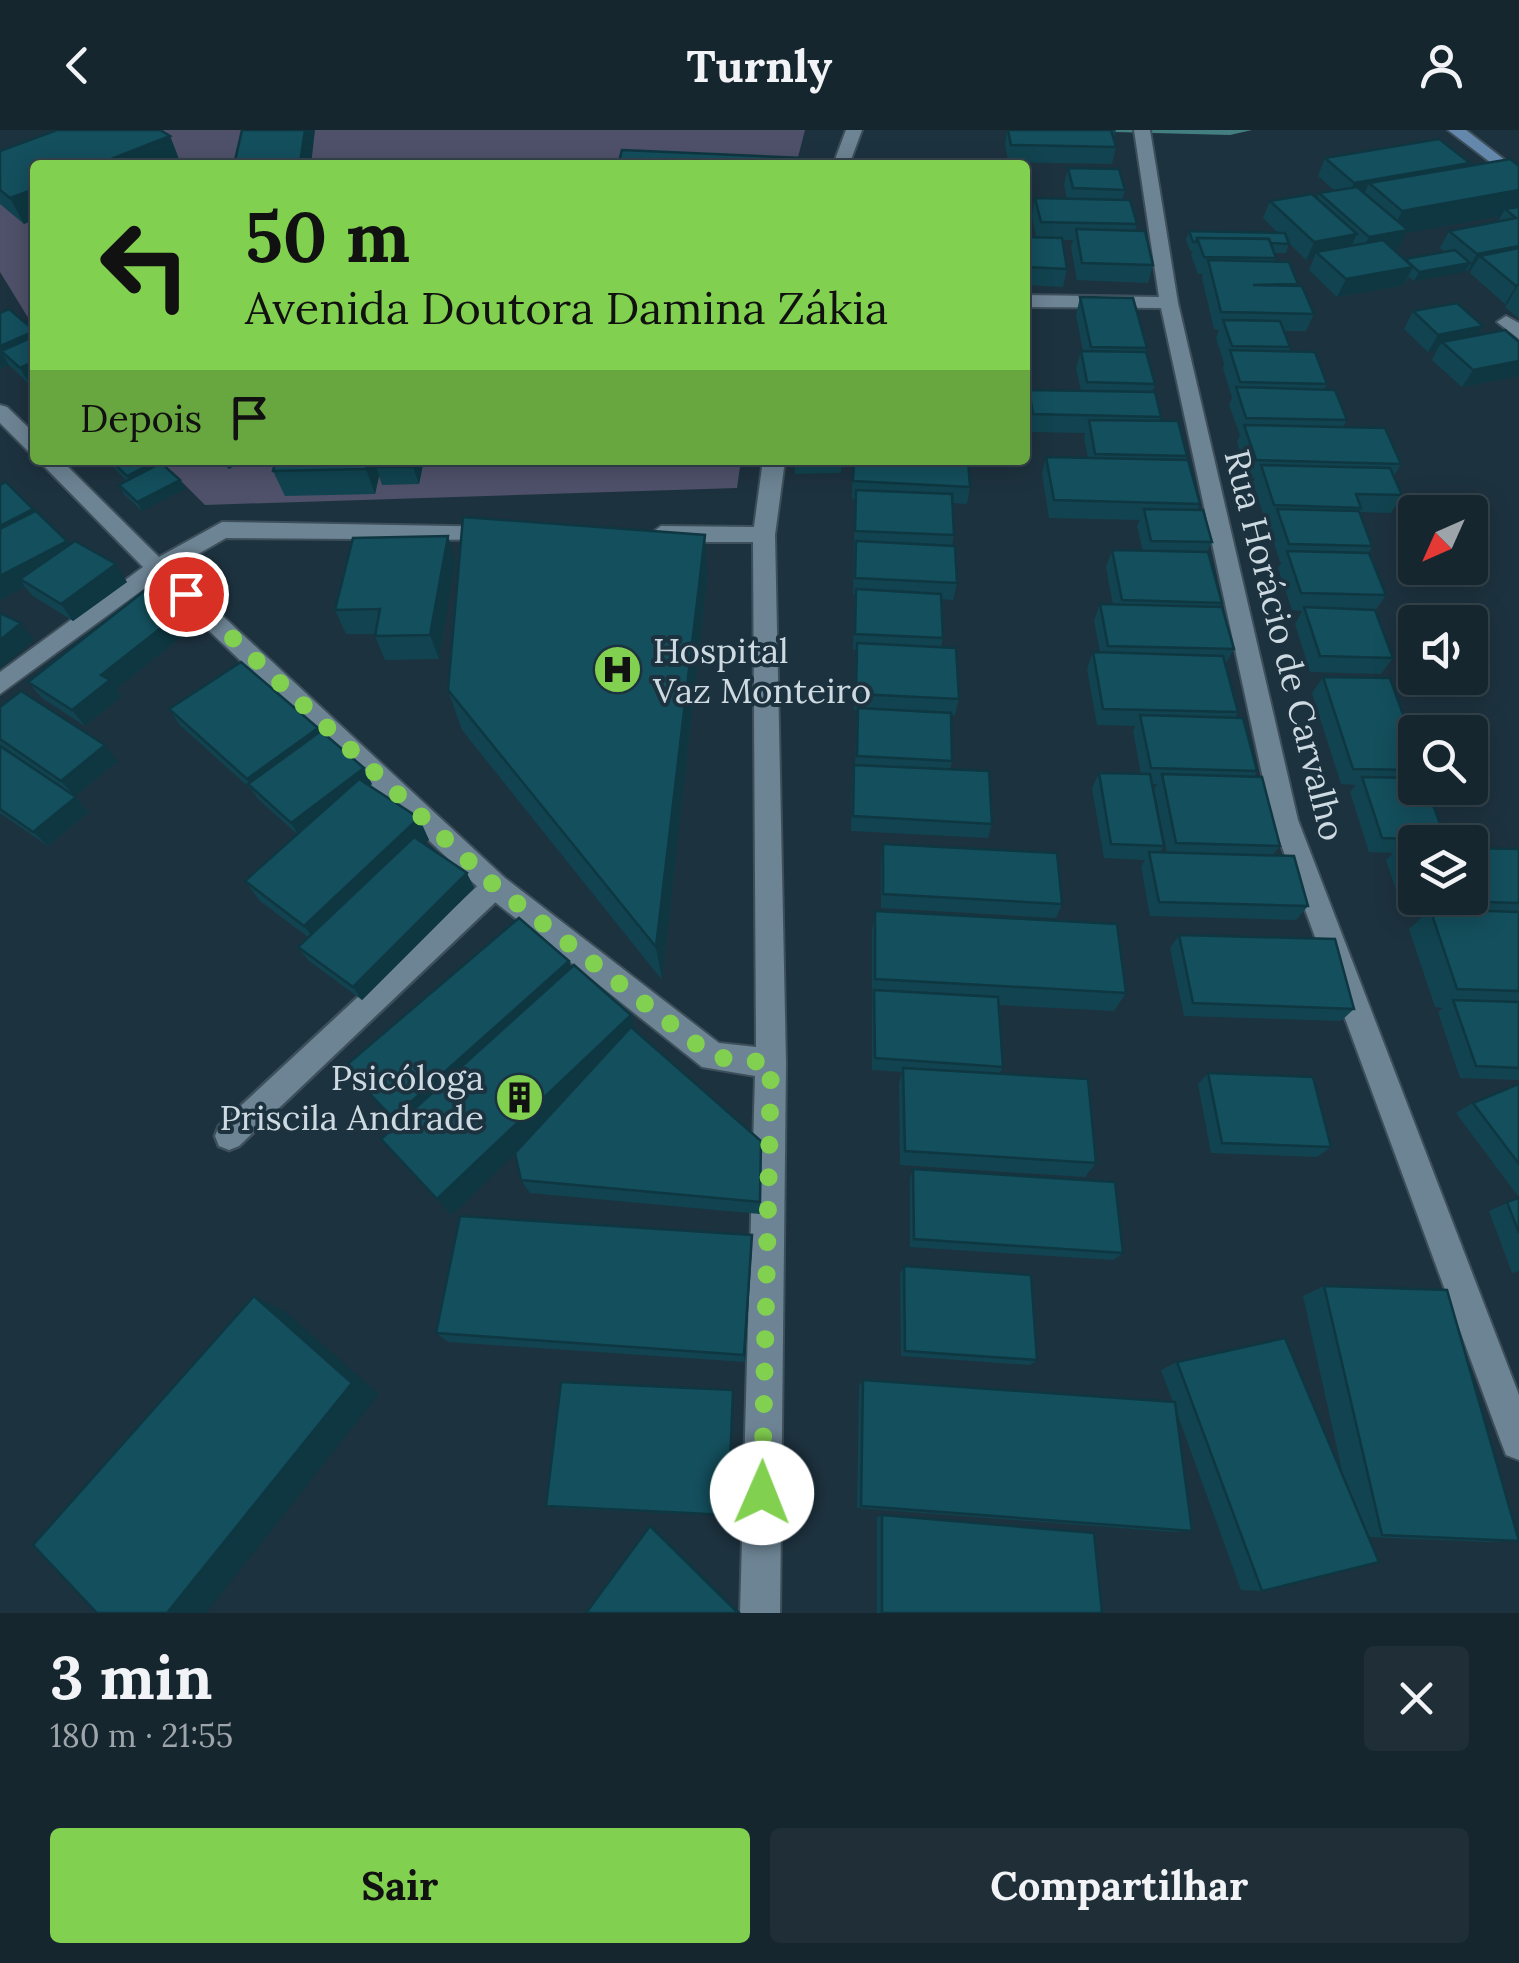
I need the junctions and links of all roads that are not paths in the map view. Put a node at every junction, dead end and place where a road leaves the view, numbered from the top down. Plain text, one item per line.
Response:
1 (854, 130) edge
2 (1142, 130) edge
3 (1456, 130) edge
4 (843, 160) edge
5 (1519, 179) edge
6 (1030, 301) edge
7 (1168, 303) junction
8 (0, 411) edge
9 (30, 441) edge
10 (54, 465) edge
11 (773, 465) edge
12 (530, 532) edge
13 (648, 534) edge
14 (764, 536) junction
15 (157, 568) junction
16 (0, 685) edge
17 (495, 886) junction
18 (771, 1063) junction
19 (229, 1136) dead end
20 (1519, 1442) edge
21 (760, 1613) edge

1 - 4 street
2 - 7 street, Rua Horácio de Carvalho
3 - 5 main road
6 - 7 street
7 - 20 street, Rua Horácio de Carvalho
8 - 9 street
10 - 15 street
11 - 14 street
12 - 15 street
13 - 14 street
14 - 18 street
15 - 16 street
15 - 17 street
17 - 18 street
17 - 19 lane
18 - 21 street

